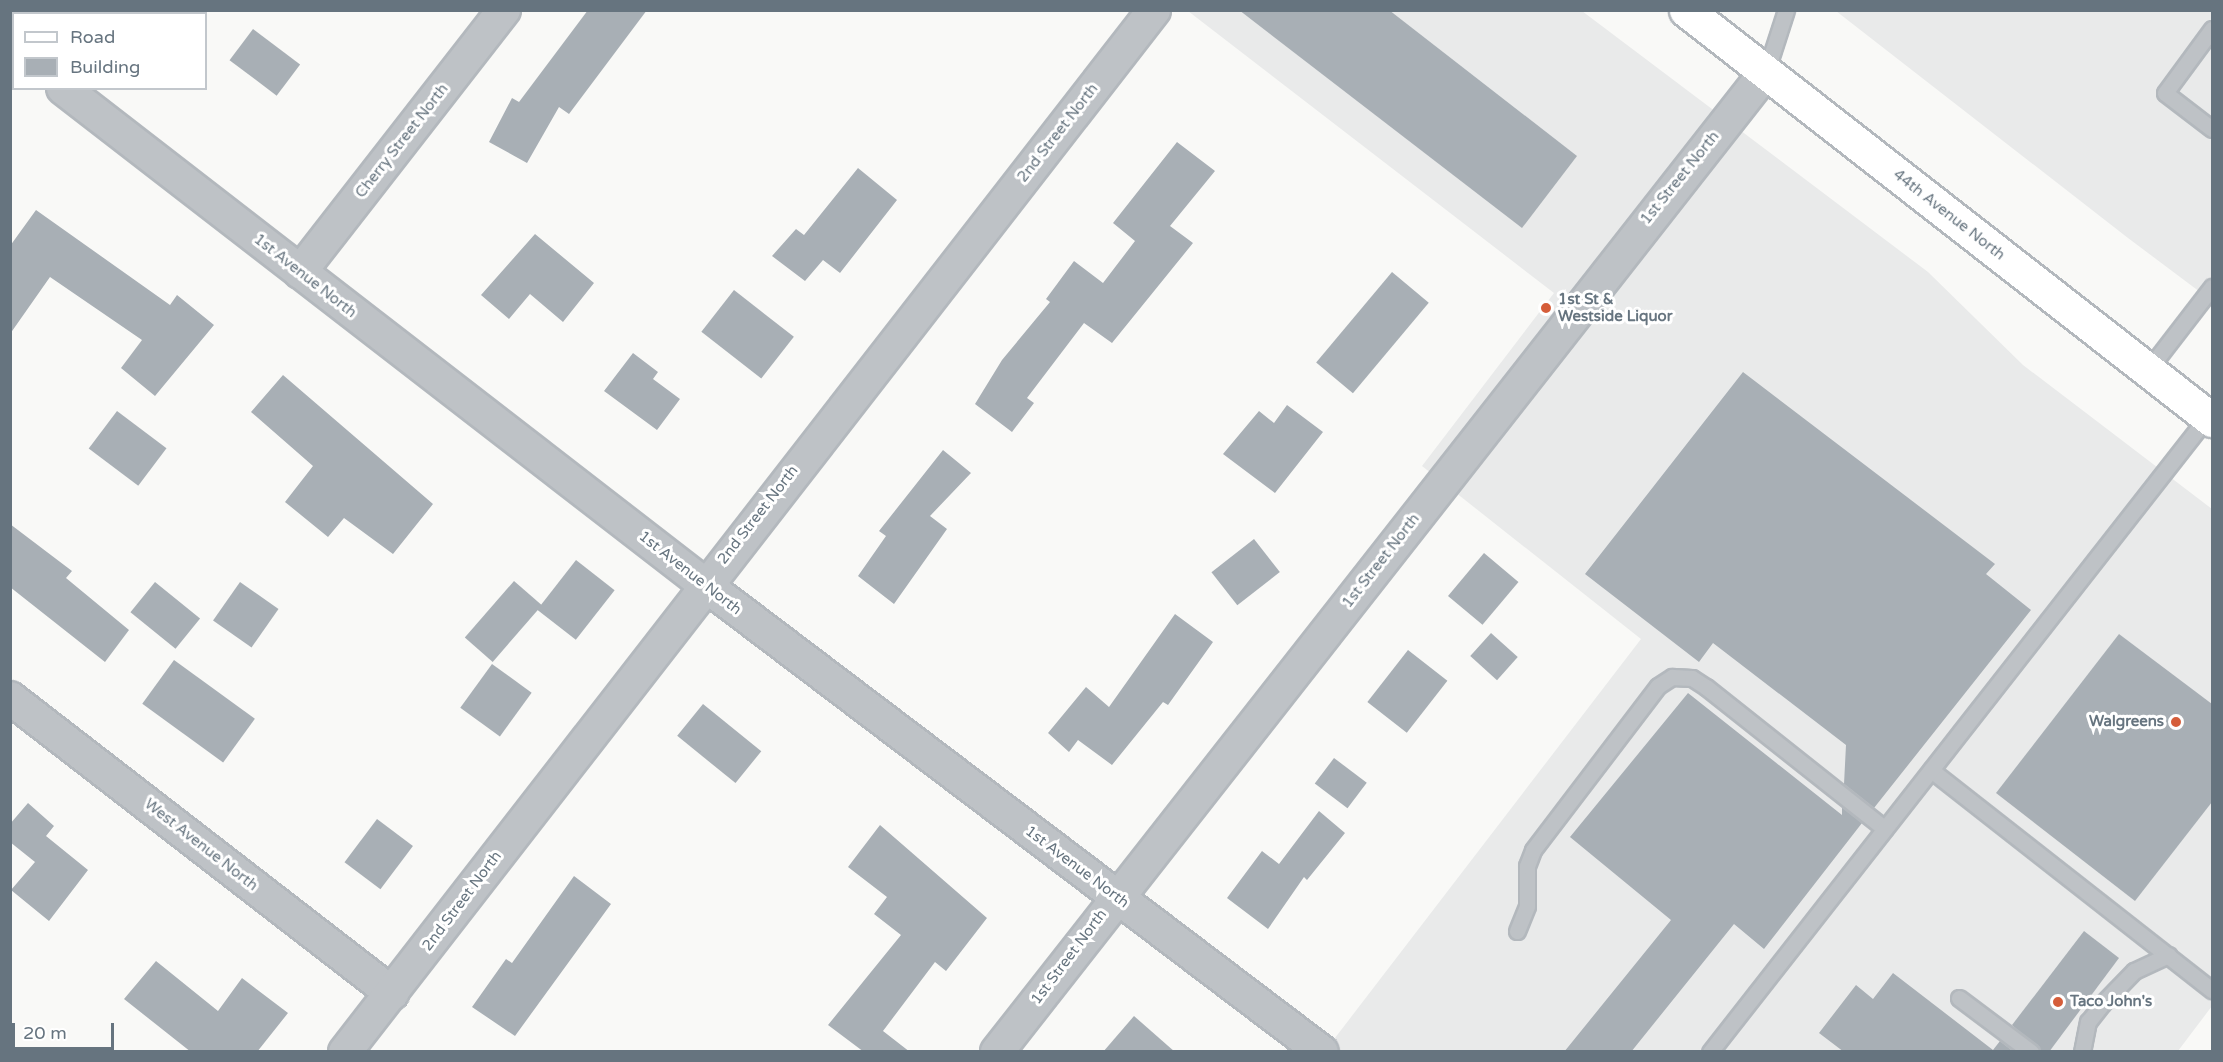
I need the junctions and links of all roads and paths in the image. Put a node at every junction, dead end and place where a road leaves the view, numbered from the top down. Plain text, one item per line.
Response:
1 (504, 10) edge
2 (1154, 10) edge
3 (1686, 10) edge
4 (1786, 10) edge
5 (2212, 29) edge
6 (1766, 72) junction
7 (66, 90) edge
8 (2212, 129) edge
9 (300, 272) junction
10 (2212, 286) edge
11 (2148, 370) junction
12 (2210, 418) edge
13 (704, 584) junction
14 (10, 698) edge
15 (1930, 770) junction
16 (1885, 829) junction
17 (1115, 897) junction
18 (1517, 931) dead end
19 (2168, 955) junction
20 (2212, 990) edge
21 (392, 993) junction
22 (1959, 998) dead end
23 (1008, 1046) edge
24 (1307, 1047) edge
25 (345, 1052) edge
26 (1710, 1052) edge
27 (2031, 1052) edge
28 (2082, 1052) edge

1 - 9 street, Cherry Street North
2 - 13 street, 2nd Street North
3 - 6 main road, 44th Avenue North
4 - 6 lane
5 - 8 lane
6 - 11 main road, 44th Avenue North
6 - 17 street, 1st Street North
7 - 9 street, 1st Avenue North
9 - 13 street, 1st Avenue North
10 - 11 lane
11 - 12 main road, 44th Avenue North
12 - 15 lane
13 - 17 street, 1st Avenue North
13 - 21 street, 2nd Street North
14 - 21 street, West Avenue North
15 - 16 lane
15 - 19 lane
16 - 18 lane
16 - 26 lane
17 - 23 street, 1st Street North
17 - 24 street, 1st Avenue North
19 - 20 lane
19 - 28 lane
21 - 25 street, 2nd Street North
22 - 27 lane

